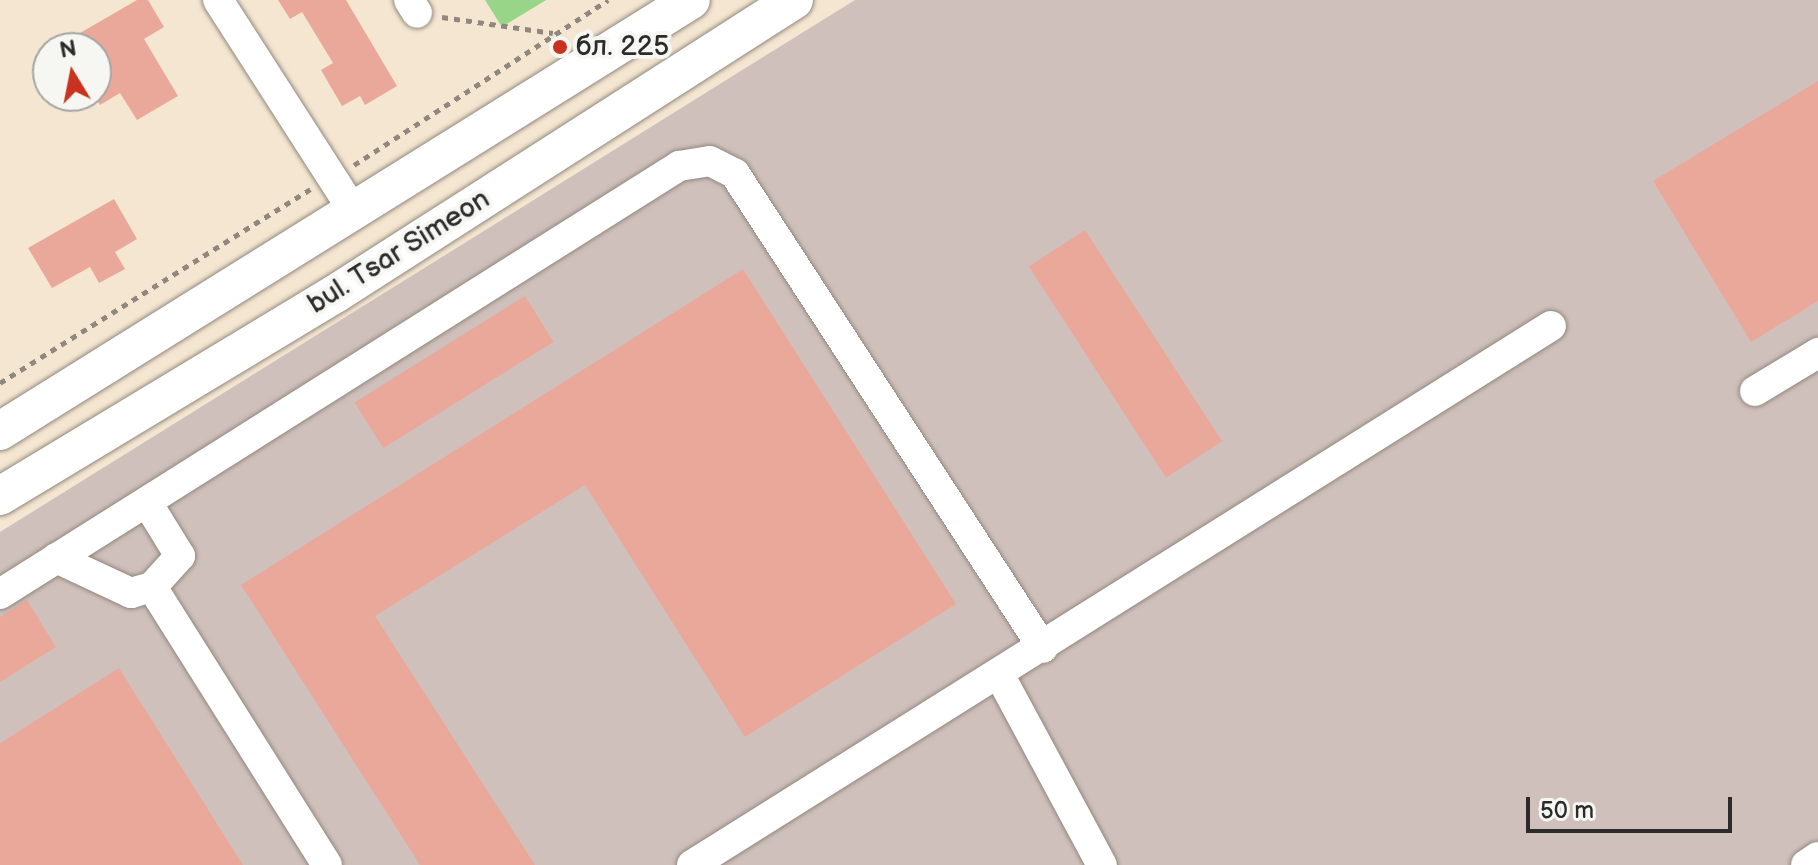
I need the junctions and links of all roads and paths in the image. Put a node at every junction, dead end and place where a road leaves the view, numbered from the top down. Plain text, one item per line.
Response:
1 (218, 0) edge
2 (608, 0) edge
3 (691, 0) edge
4 (794, 0) edge
5 (413, 6) edge
6 (553, 33) junction
7 (358, 163) dead end
8 (302, 194) dead end
9 (354, 212) junction
10 (1551, 326) dead end
11 (1818, 353) edge
12 (0, 383) edge
13 (1755, 391) dead end
14 (0, 431) edge
15 (0, 496) edge
16 (148, 504) junction
17 (56, 558) junction
18 (152, 587) junction
19 (0, 594) edge
20 (1043, 648) junction
21 (999, 674) junction
22 (1818, 857) edge
23 (327, 865) edge
24 (692, 865) edge
25 (1102, 865) edge
26 (1806, 865) edge

1 - 9 street
2 - 6 path
3 - 9 main road, bul. Tsar Simeon
4 - 15 main road, bul. Tsar Simeon
5 - 6 path
6 - 7 path
8 - 12 path
9 - 14 main road, bul. Tsar Simeon
10 - 20 street
11 - 13 street
16 - 17 street
16 - 18 street
16 - 20 street
17 - 18 street
17 - 19 street
18 - 23 street
20 - 21 street
21 - 24 street
21 - 25 street
22 - 26 street

